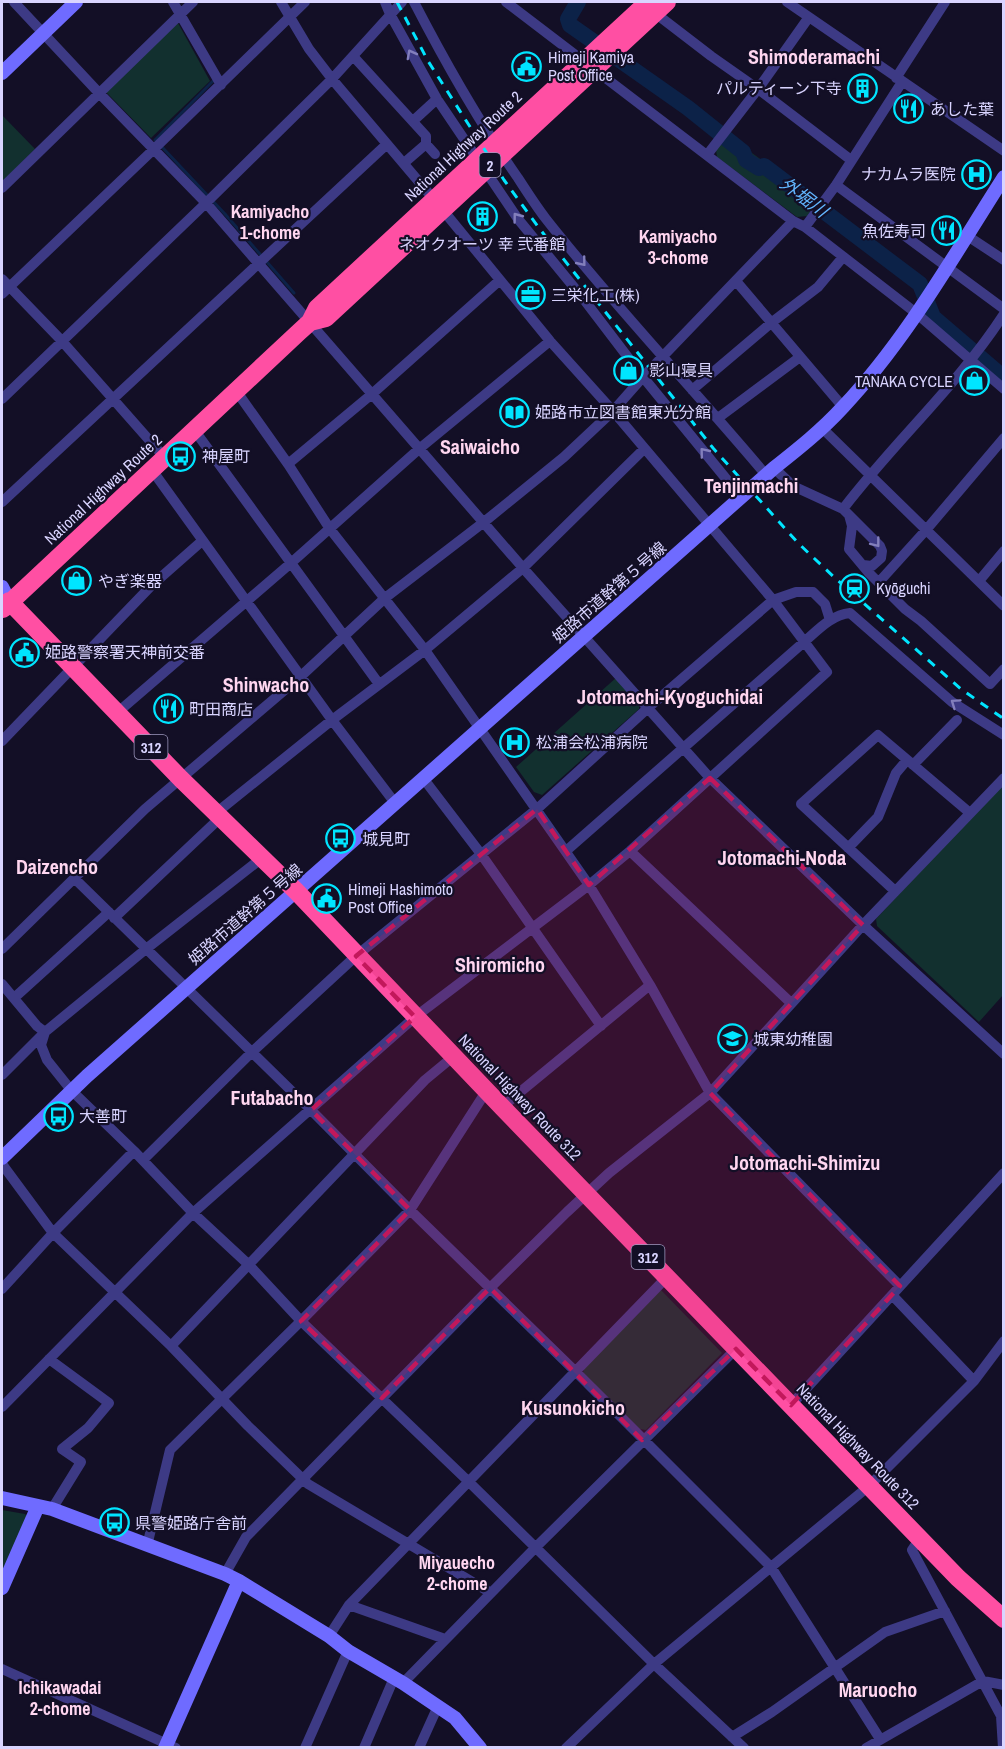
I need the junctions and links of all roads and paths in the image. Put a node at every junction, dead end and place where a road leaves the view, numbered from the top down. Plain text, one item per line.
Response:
1 (14, 2) edge
2 (76, 2) edge
3 (173, 2) edge
4 (194, 2) edge
5 (281, 2) edge
6 (305, 2) edge
7 (385, 2) edge
8 (402, 2) edge
9 (414, 2) edge
10 (506, 2) edge
11 (787, 2) edge
12 (945, 2) edge
13 (657, 5) edge
14 (390, 14) junction
15 (180, 15) junction
16 (290, 17) junction
17 (809, 17) junction
18 (44, 33) junction
19 (353, 56) junction
20 (588, 66) junction
21 (2, 74) edge
22 (332, 79) junction
23 (899, 80) junction
24 (221, 85) junction
25 (758, 89) junction
26 (99, 93) junction
27 (436, 99) junction
28 (413, 121) junction
29 (387, 144) junction
30 (426, 144) junction
31 (498, 148) junction
32 (153, 150) junction
33 (1004, 151) edge
34 (435, 153) dead end
35 (707, 154) junction
36 (851, 160) junction
37 (404, 163) junction
38 (480, 165) junction
39 (1004, 177) edge
40 (836, 185) junction
41 (2, 188) edge
42 (206, 203) junction
43 (438, 204) junction
44 (793, 221) junction
45 (804, 227) junction
46 (966, 235) junction
47 (843, 257) junction
48 (1004, 260) edge
49 (258, 264) junction
50 (946, 267) junction
51 (500, 280) junction
52 (736, 281) junction
53 (4, 287) edge
54 (1004, 309) edge
55 (916, 313) junction
56 (1004, 314) edge
57 (310, 322) junction
58 (771, 323) junction
59 (61, 340) junction
60 (550, 341) junction
61 (663, 356) junction
62 (800, 357) junction
63 (970, 360) junction
64 (643, 377) junction
65 (1004, 389) edge
66 (692, 390) junction
67 (237, 392) junction
68 (372, 394) junction
69 (2, 399) edge
70 (112, 399) junction
71 (843, 407) junction
72 (613, 411) junction
73 (718, 418) junction
74 (822, 428) junction
75 (195, 431) junction
76 (1004, 438) edge
77 (419, 449) junction
78 (644, 449) junction
79 (158, 464) junction
80 (288, 464) junction
81 (770, 471) junction
82 (868, 476) junction
83 (741, 497) junction
84 (2, 502) edge
85 (846, 512) junction
86 (484, 522) junction
87 (709, 526) junction
88 (330, 528) junction
89 (926, 530) junction
90 (202, 541) junction
91 (1004, 551) edge
92 (291, 563) junction
93 (863, 565) junction
94 (523, 568) junction
95 (979, 581) junction
96 (879, 582) junction
97 (385, 598) junction
98 (3, 599) edge
99 (773, 600) junction
100 (247, 601) junction
101 (1004, 606) edge
102 (830, 620) junction
103 (344, 635) junction
104 (584, 636) junction
105 (804, 642) junction
106 (425, 650) junction
107 (73, 667) junction
108 (1004, 669) edge
109 (300, 677) junction
110 (379, 684) junction
111 (648, 708) junction
112 (118, 712) junction
113 (332, 720) junction
114 (957, 720) dead end
115 (5, 728) edge
116 (480, 729) junction
117 (1004, 735) edge
118 (2, 741) edge
119 (684, 747) junction
120 (910, 763) junction
121 (181, 778) junction
122 (423, 778) junction
123 (711, 778) junction
124 (1004, 778) edge
125 (395, 803) junction
126 (537, 809) junction
127 (970, 813) junction
128 (219, 815) junction
129 (848, 848) junction
130 (566, 851) junction
131 (630, 851) junction
132 (481, 854) junction
133 (262, 858) junction
134 (75, 879) junction
135 (589, 885) junction
136 (296, 891) junction
137 (895, 891) junction
138 (111, 915) junction
139 (863, 925) junction
140 (532, 927) junction
141 (146, 948) junction
142 (2, 949) edge
143 (356, 956) junction
144 (2, 984) edge
145 (650, 985) junction
146 (186, 988) junction
147 (14, 998) junction
148 (791, 1003) junction
149 (415, 1017) junction
150 (601, 1026) junction
151 (45, 1032) junction
152 (252, 1052) junction
153 (1004, 1054) edge
154 (454, 1056) junction
155 (2, 1075) edge
156 (71, 1090) junction
157 (487, 1090) junction
158 (710, 1093) junction
159 (502, 1107) junction
160 (311, 1110) junction
161 (134, 1151) junction
162 (354, 1155) junction
163 (2, 1158) edge
164 (143, 1160) junction
165 (2, 1164) edge
166 (1004, 1173) edge
167 (587, 1195) junction
168 (410, 1210) junction
169 (193, 1213) junction
170 (53, 1233) junction
171 (249, 1265) junction
172 (668, 1277) junction
173 (900, 1286) junction
174 (490, 1288) junction
175 (2, 1289) edge
176 (115, 1293) junction
177 (892, 1296) junction
178 (301, 1321) junction
179 (1004, 1341) edge
180 (171, 1346) junction
181 (736, 1349) junction
182 (49, 1359) junction
183 (576, 1372) junction
184 (974, 1381) junction
185 (222, 1398) junction
186 (382, 1398) junction
187 (791, 1405) junction
188 (2, 1407) edge
189 (642, 1440) junction
190 (303, 1479) junction
191 (469, 1482) junction
192 (869, 1486) junction
193 (2, 1498) edge
194 (45, 1507) junction
195 (920, 1538) junction
196 (409, 1543) junction
197 (147, 1546) junction
198 (536, 1547) junction
199 (771, 1567) junction
200 (225, 1574) junction
201 (239, 1581) junction
202 (2, 1588) edge
203 (491, 1593) junction
204 (349, 1605) junction
205 (945, 1611) junction
206 (1004, 1619) edge
207 (329, 1636) junction
208 (445, 1640) junction
209 (348, 1651) junction
210 (654, 1664) junction
211 (835, 1667) junction
212 (2, 1669) edge
213 (399, 1681) junction
214 (983, 1681) junction
215 (1004, 1685) edge
216 (438, 1707) junction
217 (732, 1737) junction
218 (880, 1739) junction
219 (474, 1745) edge
220 (169, 1746) edge
221 (305, 1748) edge
222 (364, 1748) edge
223 (419, 1748) edge
224 (566, 1748) edge
225 (744, 1748) edge
226 (866, 1748) edge
227 (1003, 1748) edge

1 - 18 street
2 - 18 street
3 - 15 street
4 - 15 street
5 - 16 street
6 - 16 street
7 - 14 street
8 - 14 street
9 - 31 street
10 - 20 street
11 - 17 street
12 - 23 street
13 - 20 highway, National Highway Route 2 / 2
13 - 25 street
14 - 19 street
27 -> 14 street
15 - 24 street
15 - 26 street
16 - 22 street
16 - 24 street
17 - 23 street
17 - 25 street
18 - 21 street
18 - 26 street
19 - 22 street
19 - 28 street
20 - 31 highway, National Highway Route 2 / 2
20 - 35 street
22 - 29 street
22 - 42 street
23 - 33 street
23 - 36 street
24 - 32 street
25 - 35 street
25 - 36 street
26 - 32 street
26 - 41 street
27 - 28 street
27 - 38 street
28 - 30 street
29 - 37 street
29 - 49 street
30 - 34 street
30 - 37 street
31 - 38 highway, National Highway Route 2 / 2
31 -> 61 street
32 - 42 street
32 - 53 street
35 - 44 street
36 - 40 street
37 - 43 street
38 - 43 highway, National Highway Route 2 / 2
64 -> 38 street
39 - 46 street, 姫路市道幹第５号線
40 - 45 street
40 - 50 street
42 - 49 street
42 - 59 street
43 - 51 street
43 - 57 highway, National Highway Route 2 / 2
44 - 45 street
44 - 52 street
45 - 47 street
46 - 48 street
46 - 50 street, 姫路市道幹第５号線
47 - 55 street
47 - 58 street
49 - 57 street
49 - 70 street
50 - 54 street
50 - 55 street, 姫路市道幹第５号線
51 - 60 street
51 - 68 street
52 - 58 street
52 - 61 street
53 - 59 street
55 - 63 street
55 - 71 street, 姫路市道幹第５号線
56 - 63 street
57 - 67 highway, National Highway Route 2 / 2
57 - 68 street
58 - 62 street
58 - 66 street
59 - 69 street
59 - 70 street
60 - 72 street
60 - 77 street
61 - 64 street
61 - 66 street
62 - 71 street
62 - 73 street
63 - 65 street
63 - 82 street
64 - 72 street
83 -> 64 street
66 - 73 street
67 - 75 highway, National Highway Route 2 / 2
67 - 80 street
68 - 77 street
68 - 80 street
70 - 79 street
70 - 84 street
71 - 74 street, 姫路市道幹第５号線
72 - 78 street
72 - 86 street
73 - 81 street
74 - 81 street, 姫路市道幹第５号線
74 - 82 street
75 - 79 highway, National Highway Route 2 / 2
75 - 92 street
76 - 89 street
77 - 86 street
77 - 88 street
78 - 87 street
78 - 94 street
79 - 90 street
79 - 98 highway, National Highway Route 2 / 2
80 - 88 street
81 - 83 street, 姫路市道幹第５号線
81 - 85 street
82 - 85 street
82 - 89 street
83 - 87 street, 姫路市道幹第５号線
85 - 93 street
85 -> 93 street
86 - 94 street
86 - 97 street
87 - 99 street
87 - 104 street, 姫路市道幹第５号線
88 - 92 street
88 - 97 street
89 - 95 street
89 - 96 street
90 - 100 street
90 - 107 street
91 - 95 street
92 - 100 street
92 - 103 street
93 - 96 street
94 - 104 street
94 - 106 street
95 - 101 street
96 - 108 street
97 - 103 street
97 - 106 street
98 - 107 highway, National Highway Route 312 / 312
99 - 102 street
99 - 105 street
99 - 111 street
100 - 109 street
100 - 112 street
102 - 105 street
117 -> 102 street
103 - 109 street
103 - 110 street
104 - 111 street
104 - 116 street, 姫路市道幹第５号線
105 - 119 street
105 - 123 street
106 - 110 street
106 - 116 street
107 - 112 highway, National Highway Route 312 / 312
107 - 115 street
109 - 113 street
109 - 121 street
110 - 113 street
111 - 119 street
111 - 126 street
112 - 121 highway, National Highway Route 312 / 312
113 - 125 street
113 - 128 street
114 - 120 street
115 - 118 street
116 - 122 street, 姫路市道幹第５号線
116 - 126 street
119 - 123 street
119 - 130 street
120 - 127 street
120 - 129 street
120 - 129 street
121 - 128 highway, National Highway Route 312 / 312
121 - 134 street
122 - 125 street, 姫路市道幹第５号線
122 - 132 street
123 - 131 street
123 - 139 street
124 - 127 street
125 - 136 street, 姫路市道幹第５号線
126 - 130 street
126 - 132 street
127 - 137 street
128 - 133 highway, National Highway Route 312 / 312
128 - 138 street
129 - 137 street
130 - 135 street
131 - 135 street
131 - 148 street
132 - 140 street
132 - 143 street
133 - 136 highway, National Highway Route 312 / 312
133 - 141 street
134 - 138 street
134 - 142 street
135 - 140 street
135 - 145 street
136 - 143 highway, National Highway Route 312 / 312
136 - 146 street, 姫路市道幹第５号線
137 - 139 street
138 - 141 street
138 - 147 street
139 - 148 street
139 - 153 street
140 - 149 street
140 - 150 street
141 - 146 street
141 - 151 street
143 - 149 highway, National Highway Route 312 / 312
143 - 152 street
144 - 147 street
145 - 150 street
145 - 158 street
146 - 152 street
146 - 156 street, 姫路市道幹第５号線
147 - 151 street
148 - 158 street
149 - 154 highway, National Highway Route 312 / 312
149 - 160 street
150 - 159 street
151 - 155 street
151 - 156 street
152 - 160 street
152 - 164 street
154 - 157 highway, National Highway Route 312 / 312
154 - 162 street
156 - 161 street
156 - 163 street, 姫路市道幹第５号線
157 - 159 highway, National Highway Route 312 / 312
157 - 168 street
158 - 167 street
158 - 173 street
159 - 167 highway, National Highway Route 312 / 312
160 - 162 street
160 - 169 street
161 - 164 street
161 - 170 street
162 - 168 street
162 - 171 street
164 - 169 street
165 - 170 street
166 - 173 street
167 - 172 highway, National Highway Route 312 / 312
167 - 174 street
168 - 174 street
168 - 178 street
169 - 171 street
169 - 176 street
170 - 175 street
170 - 176 street
171 - 178 street
171 - 180 street
172 - 181 highway, National Highway Route 312 / 312
172 - 183 street
173 - 177 street
174 - 183 street
174 - 186 street
176 - 180 street
176 - 182 street
177 - 184 street
177 - 187 street
178 - 185 street
178 - 186 street
179 - 184 street
180 - 185 street
181 - 187 highway, National Highway Route 312 / 312
181 - 189 street
182 - 188 street
182 - 194 street
183 - 189 street
183 - 191 street
184 - 192 street
185 - 190 street
185 - 197 street
186 - 190 street
186 - 191 street
187 - 192 highway, National Highway Route 312 / 312
189 - 198 street
189 - 199 street
190 - 196 street
190 - 200 street
191 - 196 street
191 - 198 street
192 - 195 highway, National Highway Route 312 / 312
192 - 199 street
193 - 194 street
194 - 197 street
194 - 202 street
195 - 205 street
195 - 206 highway, National Highway Route 312 / 312
196 - 203 street
196 - 204 street
197 - 200 street
198 - 203 street
198 - 210 street
199 - 210 street
199 - 211 street
200 - 201 street
201 - 207 street
201 - 220 street
203 - 208 street
204 - 207 street
204 - 208 street
205 - 211 street
205 - 214 street
207 - 209 street
208 - 213 street
209 - 213 street
209 - 221 street
210 - 217 street
210 - 224 street
211 - 217 street
211 - 218 street
212 - 220 street
213 - 216 street
213 - 222 street
214 - 215 street
214 - 218 street
214 - 227 street
216 - 219 street
216 - 223 street
217 - 225 street
218 - 226 street

